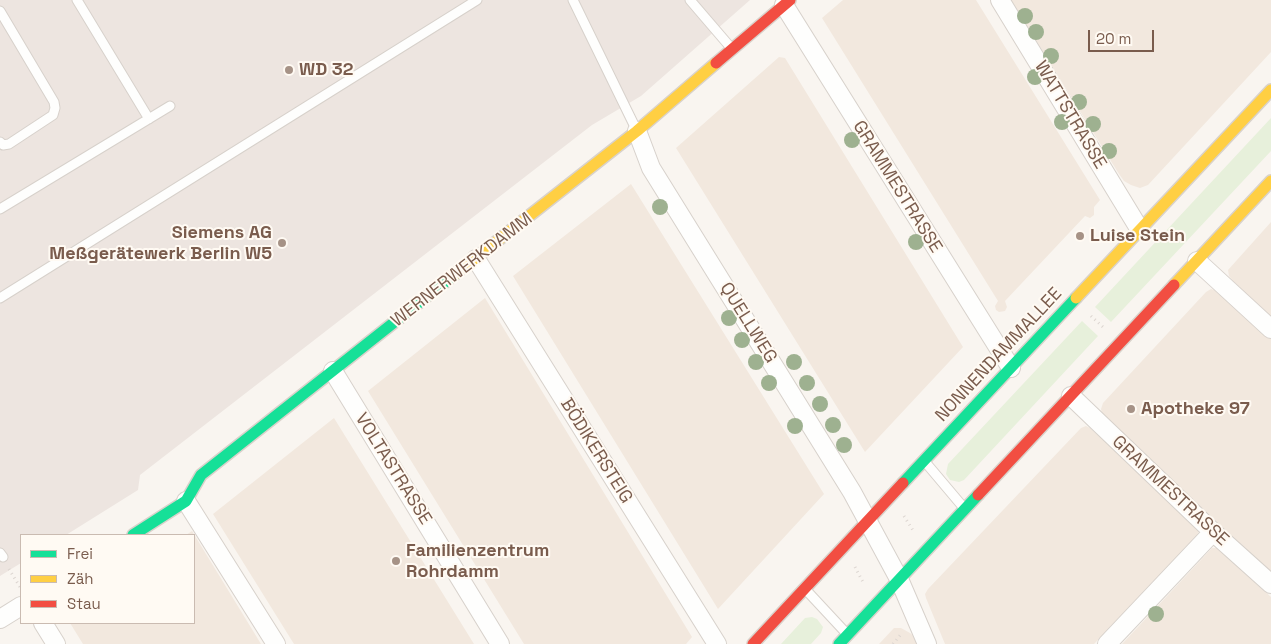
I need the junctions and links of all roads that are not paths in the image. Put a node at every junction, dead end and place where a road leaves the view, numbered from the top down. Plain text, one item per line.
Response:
1 (77, 0) edge
2 (477, 0) edge
3 (573, 0) edge
4 (690, 0) edge
5 (1000, 0) edge
6 (787, 3) edge
7 (0, 11) edge
8 (733, 50) junction
9 (1271, 90) edge
10 (170, 106) dead end
11 (149, 119) junction
12 (638, 131) junction
13 (0, 142) edge
14 (1271, 181) edge
15 (0, 209) edge
16 (1140, 230) junction
17 (476, 258) junction
18 (1197, 261) junction
19 (0, 298) edge
20 (1271, 329) edge
21 (1011, 368) junction
22 (333, 372) junction
23 (1071, 396) junction
24 (924, 461) junction
25 (186, 501) junction
26 (965, 509) junction
27 (868, 521) junction
28 (1213, 532) junction
29 (135, 534) edge
30 (899, 579) junction
31 (1271, 584) edge
32 (805, 589) junction
33 (20, 607) edge
34 (0, 619) edge
35 (44, 624) edge
36 (847, 635) junction
37 (56, 644) edge
38 (276, 644) edge
39 (500, 644) edge
40 (717, 644) edge
41 (753, 644) edge
42 (839, 644) edge
43 (927, 644) edge
44 (1107, 644) edge

1 - 11 lane
2 - 19 lane
3 - 12 lane, QUELLWEG
4 - 8 lane
5 - 16 street, WATTSTRASSE
6 - 8 main road, WERNERWERKDAMM
6 - 21 street, GRAMMESTRASSE
7 - 13 lane
8 - 12 main road, WERNERWERKDAMM
9 - 16 main road, NONNENDAMMALLEE
10 - 11 lane
11 - 15 lane
12 - 17 main road, WERNERWERKDAMM
12 - 27 street, QUELLWEG
14 - 18 main road
16 - 21 main road, NONNENDAMMALLEE
17 - 22 main road, WERNERWERKDAMM
17 - 40 street, BÖDIKERSTEIG
18 - 20 street
18 - 23 main road
21 - 24 main road, NONNENDAMMALLEE
22 - 25 main road, WERNERWERKDAMM
22 - 39 street, VOLTASTRASSE
23 - 26 main road
23 - 28 street, GRAMMESTRASSE
24 - 26 lane
24 - 27 main road, NONNENDAMMALLEE
25 - 29 main road, WERNERWERKDAMM
25 - 38 street
26 - 30 main road
27 - 30 street, QUELLWEG
27 - 32 main road, NONNENDAMMALLEE
28 - 31 street, GRAMMESTRASSE
28 - 44 street
30 - 36 main road
30 - 43 street, QUELLWEG
32 - 36 lane
32 - 41 main road, NONNENDAMMALLEE
33 - 34 street
35 - 37 street
36 - 42 main road

